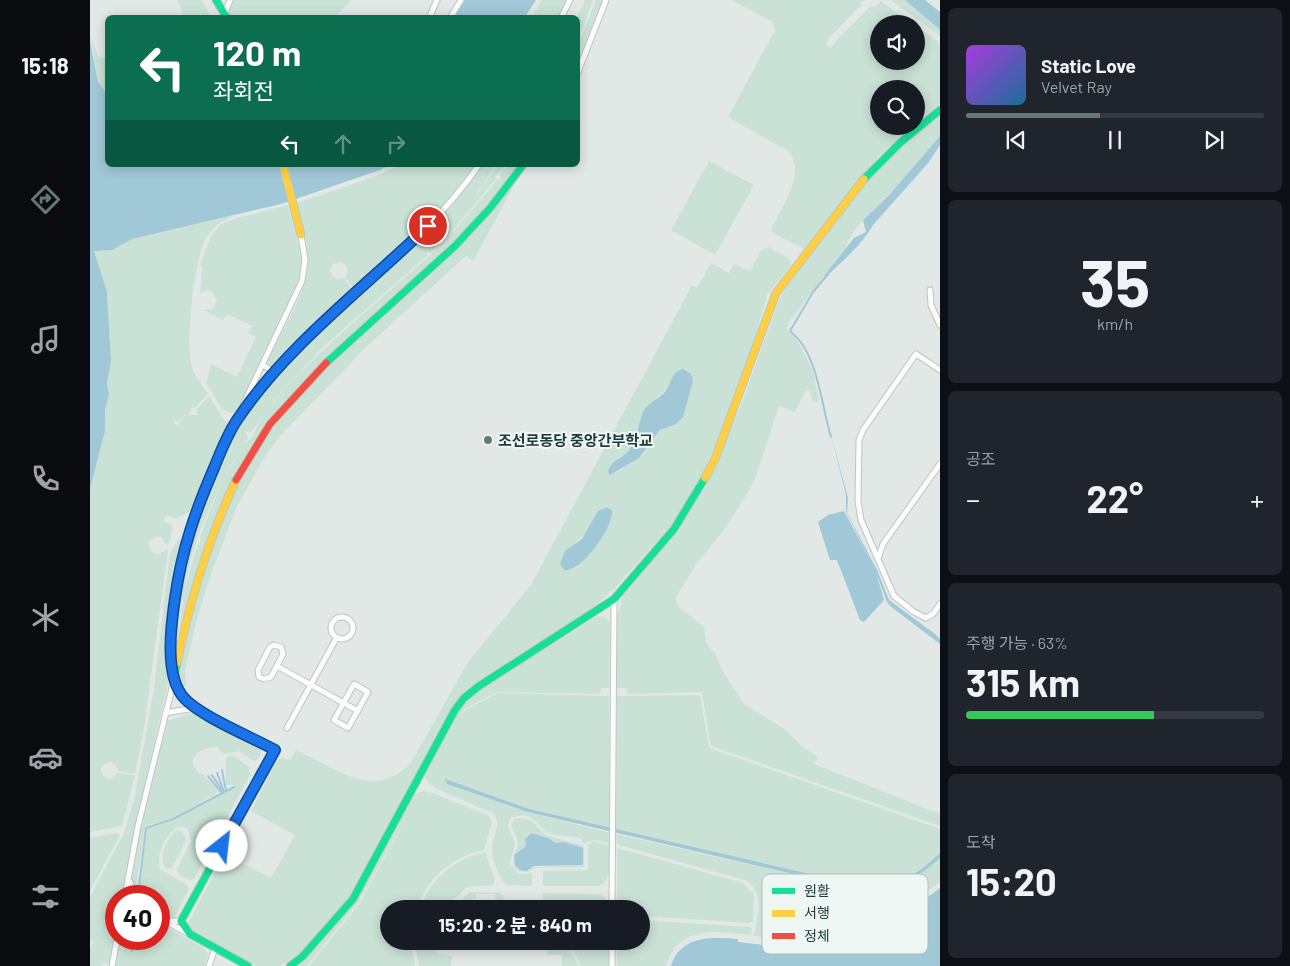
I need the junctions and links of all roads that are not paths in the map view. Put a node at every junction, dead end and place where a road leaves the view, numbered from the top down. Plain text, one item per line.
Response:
1 (216, 0) edge
2 (230, 0) edge
3 (437, 0) edge
4 (461, 0) edge
5 (570, 0) edge
6 (606, 0) edge
7 (224, 15) edge
8 (225, 15) edge
9 (430, 15) edge
10 (452, 15) edge
11 (562, 15) edge
12 (580, 67) edge
13 (940, 110) edge
14 (283, 167) edge
15 (477, 167) edge
16 (521, 167) edge
17 (301, 236) joint
18 (930, 290) dead end
19 (940, 324) edge
20 (263, 365) junction
21 (940, 370) edge
22 (275, 372) junction
23 (240, 416) junction
24 (940, 464) edge
25 (878, 559) junction
26 (614, 599) junction
27 (940, 604) edge
28 (337, 637) junction
29 (277, 666) junction
30 (174, 680) junction
31 (311, 684) junction
32 (344, 702) junction
33 (195, 708) junction
34 (358, 710) junction
35 (165, 713) junction
36 (287, 728) dead end
37 (128, 878) junction
38 (127, 885) edge
39 (131, 885) edge
40 (612, 900) edge
41 (170, 921) edge
42 (181, 921) junction
43 (170, 924) edge
44 (190, 934) junction
45 (215, 948) junction
46 (115, 950) edge
47 (612, 950) edge
48 (112, 966) edge
49 (208, 966) edge
50 (248, 966) edge
51 (290, 966) edge
52 (612, 966) edge

1 - 7 street
2 - 8 street
3 - 9 street
4 - 10 street
5 - 11 street
6 - 12 street
13 - 26 street
14 - 17 street
15 - 22 street
16 - 30 street
17 - 20 street
18 - 19 street
20 - 22 street
20 - 23 street
21 - 25 street
22 - 23 street
23 - 30 street
24 - 25 street
25 - 27 street
26 - 40 street
26 - 51 street
28 - 28 street
28 - 31 street
29 - 29 street
29 - 31 street
30 - 33 street
30 - 35 street
31 - 32 street
31 - 36 street
32 - 34 street
32 - 34 street
32 - 34 street
33 - 35 street
33 - 42 street
35 - 37 street
37 - 38 street
37 - 39 street
41 - 42 street
42 - 44 street
43 - 44 street
44 - 45 street
45 - 49 street
45 - 50 street
46 - 48 street
47 - 52 street

